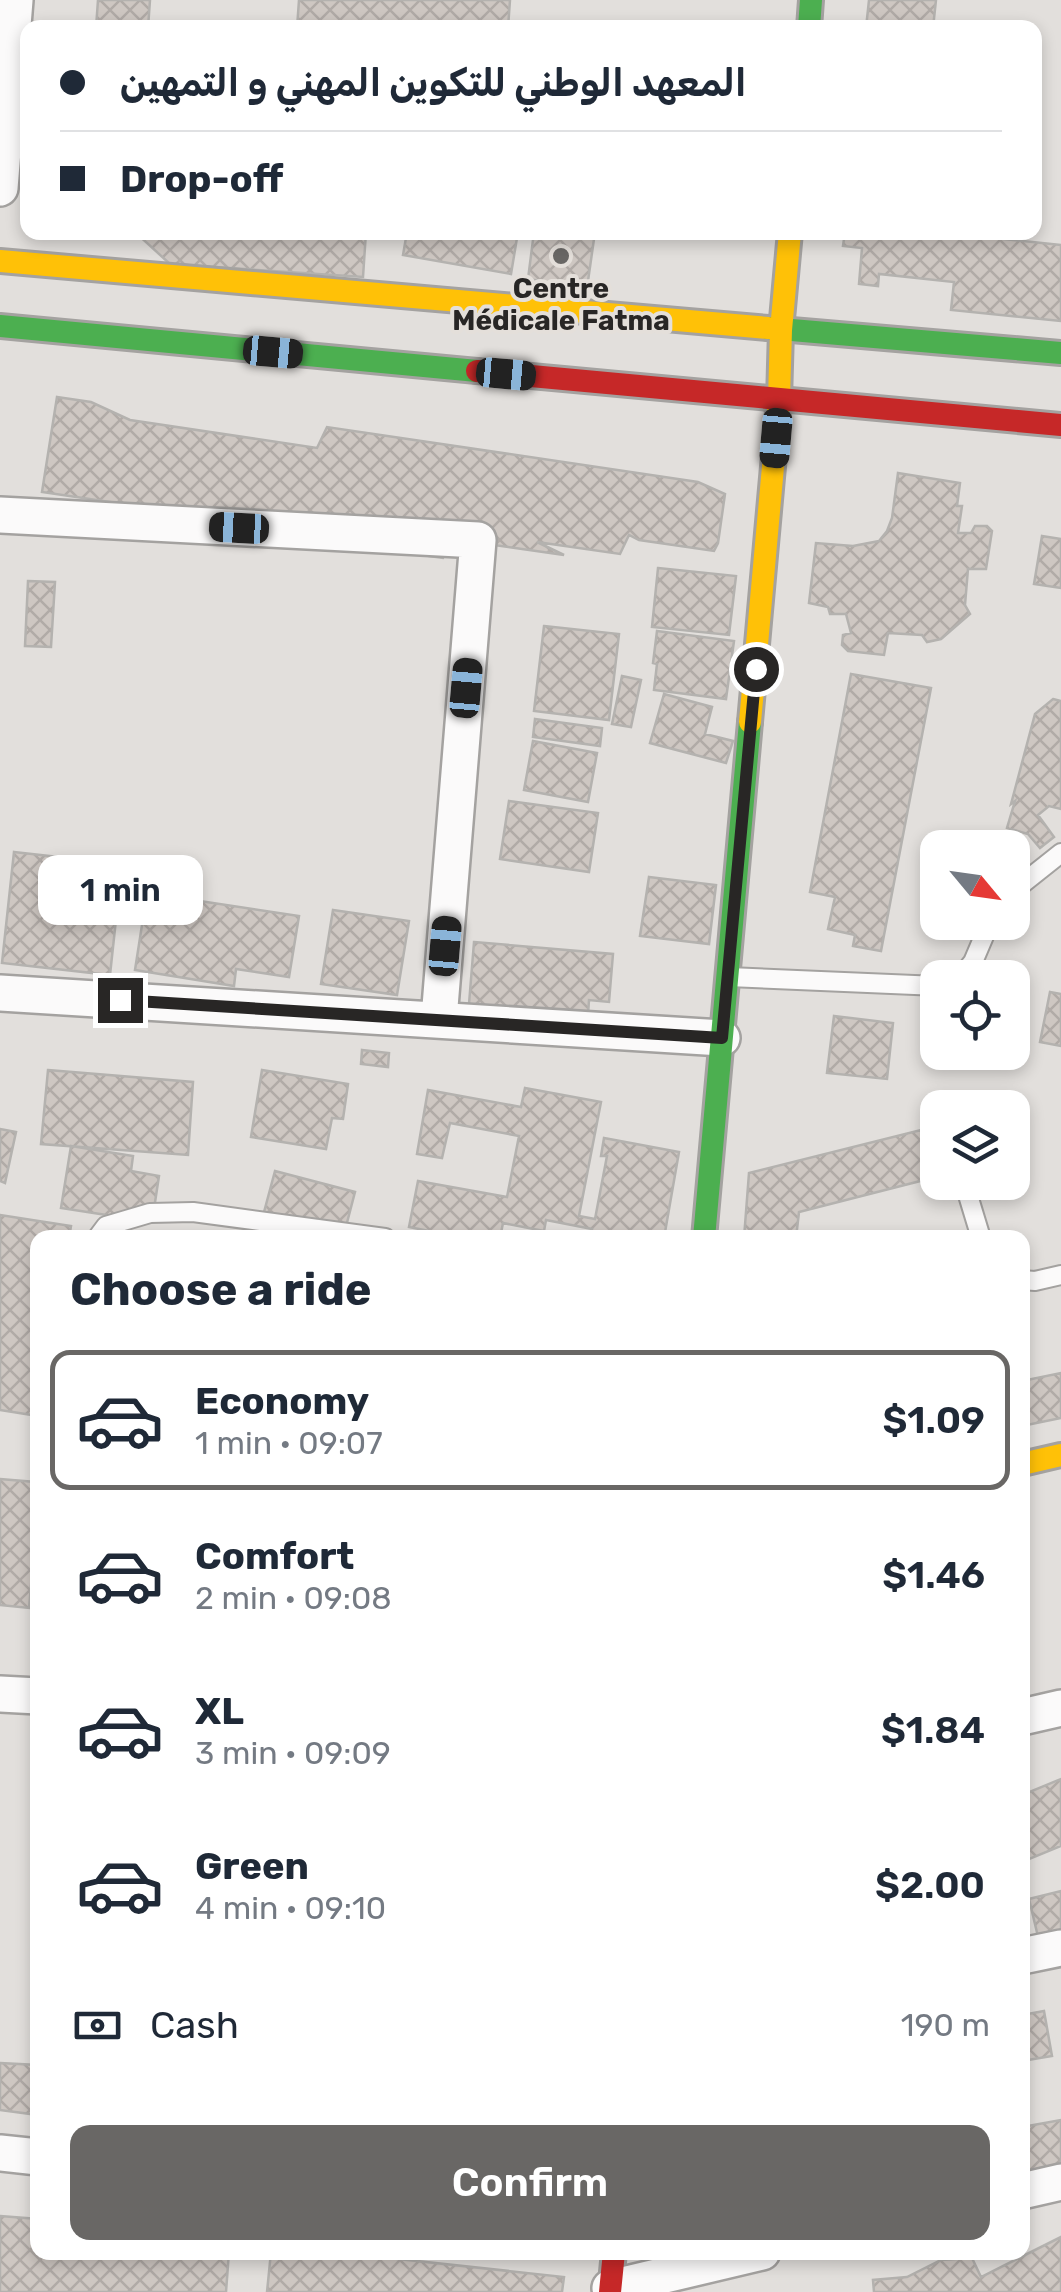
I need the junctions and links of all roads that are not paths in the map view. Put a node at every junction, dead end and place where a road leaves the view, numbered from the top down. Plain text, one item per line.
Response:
1 (15, 0) edge
2 (19, 50) edge
3 (0, 188) edge
4 (789, 240) edge
5 (0, 261) edge
6 (0, 326) edge
7 (781, 330) junction
8 (1061, 353) edge
9 (780, 400) junction
10 (1061, 425) edge
11 (0, 515) edge
12 (1061, 853) edge
13 (1030, 878) edge
14 (728, 977) junction
15 (920, 987) edge
16 (0, 993) edge
17 (439, 1019) junction
18 (722, 1038) junction
19 (969, 1200) edge
20 (103, 1230) edge
21 (326, 1230) edge
22 (705, 1230) edge
23 (978, 1230) edge
24 (1061, 1275) edge
25 (1030, 1281) edge
26 (1061, 1456) edge
27 (1030, 1462) edge
28 (0, 1694) edge
29 (30, 1696) edge
30 (1061, 1708) edge
31 (1030, 1714) edge
32 (1061, 1948) edge
33 (1030, 1954) edge
34 (0, 2153) edge
35 (30, 2155) edge
36 (1061, 2182) edge
37 (1030, 2190) edge
38 (613, 2260) edge
39 (730, 2260) edge
40 (610, 2290) edge

1 - 2 street
2 - 3 street
4 - 7 main road
5 - 7 main road
6 - 9 main road
7 - 8 main road
7 - 9 main road
9 - 10 main road
9 - 14 main road
11 - 17 street
12 - 13 lane
14 - 15 lane
14 - 18 main road
16 - 17 street
17 - 18 street
18 - 22 main road
19 - 23 lane
20 - 21 lane
24 - 25 lane
26 - 27 main road
28 - 29 street
30 - 31 street
32 - 33 street
34 - 35 street
36 - 37 street
38 - 40 main road
39 - 40 street

